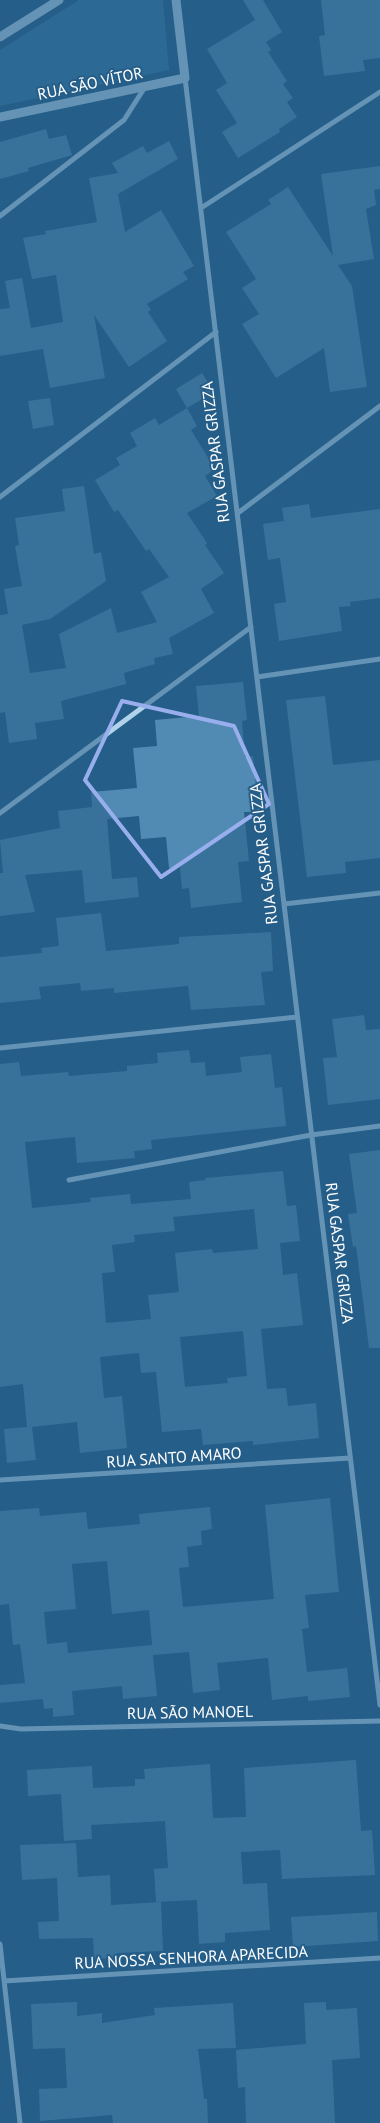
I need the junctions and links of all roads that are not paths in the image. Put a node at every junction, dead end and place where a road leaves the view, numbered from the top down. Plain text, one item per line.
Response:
1 (60, 0) edge
2 (176, 0) edge
3 (51, 3) edge
4 (0, 37) edge
5 (185, 78) junction
6 (145, 87) junction
7 (380, 92) edge
8 (0, 117) edge
9 (201, 208) junction
10 (0, 216) edge
11 (216, 332) junction
12 (380, 406) edge
13 (0, 497) edge
14 (238, 513) junction
15 (251, 627) junction
16 (380, 660) edge
17 (257, 676) junction
18 (0, 813) edge
19 (380, 893) edge
20 (284, 904) junction
21 (297, 1017) junction
22 (0, 1048) edge
23 (380, 1126) edge
24 (311, 1135) junction
25 (69, 1180) dead end
26 (350, 1458) junction
27 (0, 1480) edge
28 (380, 1705) edge
29 (380, 1721) edge
30 (0, 1726) edge
31 (0, 1944) edge
32 (380, 1958) edge
33 (4, 1981) junction
34 (20, 2123) edge

1 - 3 street
2 - 5 street, RUA GASPAR GRIZZA
3 - 4 street
5 - 6 street, RUA SÃO VÍTOR
5 - 9 street, RUA GASPAR GRIZZA
6 - 8 street, RUA SÃO VÍTOR
6 - 10 street
7 - 9 street
9 - 11 street, RUA GASPAR GRIZZA
11 - 13 street
11 - 14 street, RUA GASPAR GRIZZA
12 - 14 street
14 - 15 street, RUA GASPAR GRIZZA
15 - 17 street, RUA GASPAR GRIZZA
15 - 18 street
16 - 17 street
17 - 20 street, RUA GASPAR GRIZZA
19 - 20 street
20 - 21 street, RUA GASPAR GRIZZA
21 - 22 street
21 - 24 street, RUA GASPAR GRIZZA
23 - 24 street
24 - 25 street
24 - 26 street, RUA GASPAR GRIZZA
26 - 27 street, RUA SANTO AMARO
26 - 28 street, RUA GASPAR GRIZZA
29 - 30 street, RUA SÃO MANOEL
31 - 33 street
32 - 33 street, RUA NOSSA SENHORA APARECIDA
33 - 34 street

